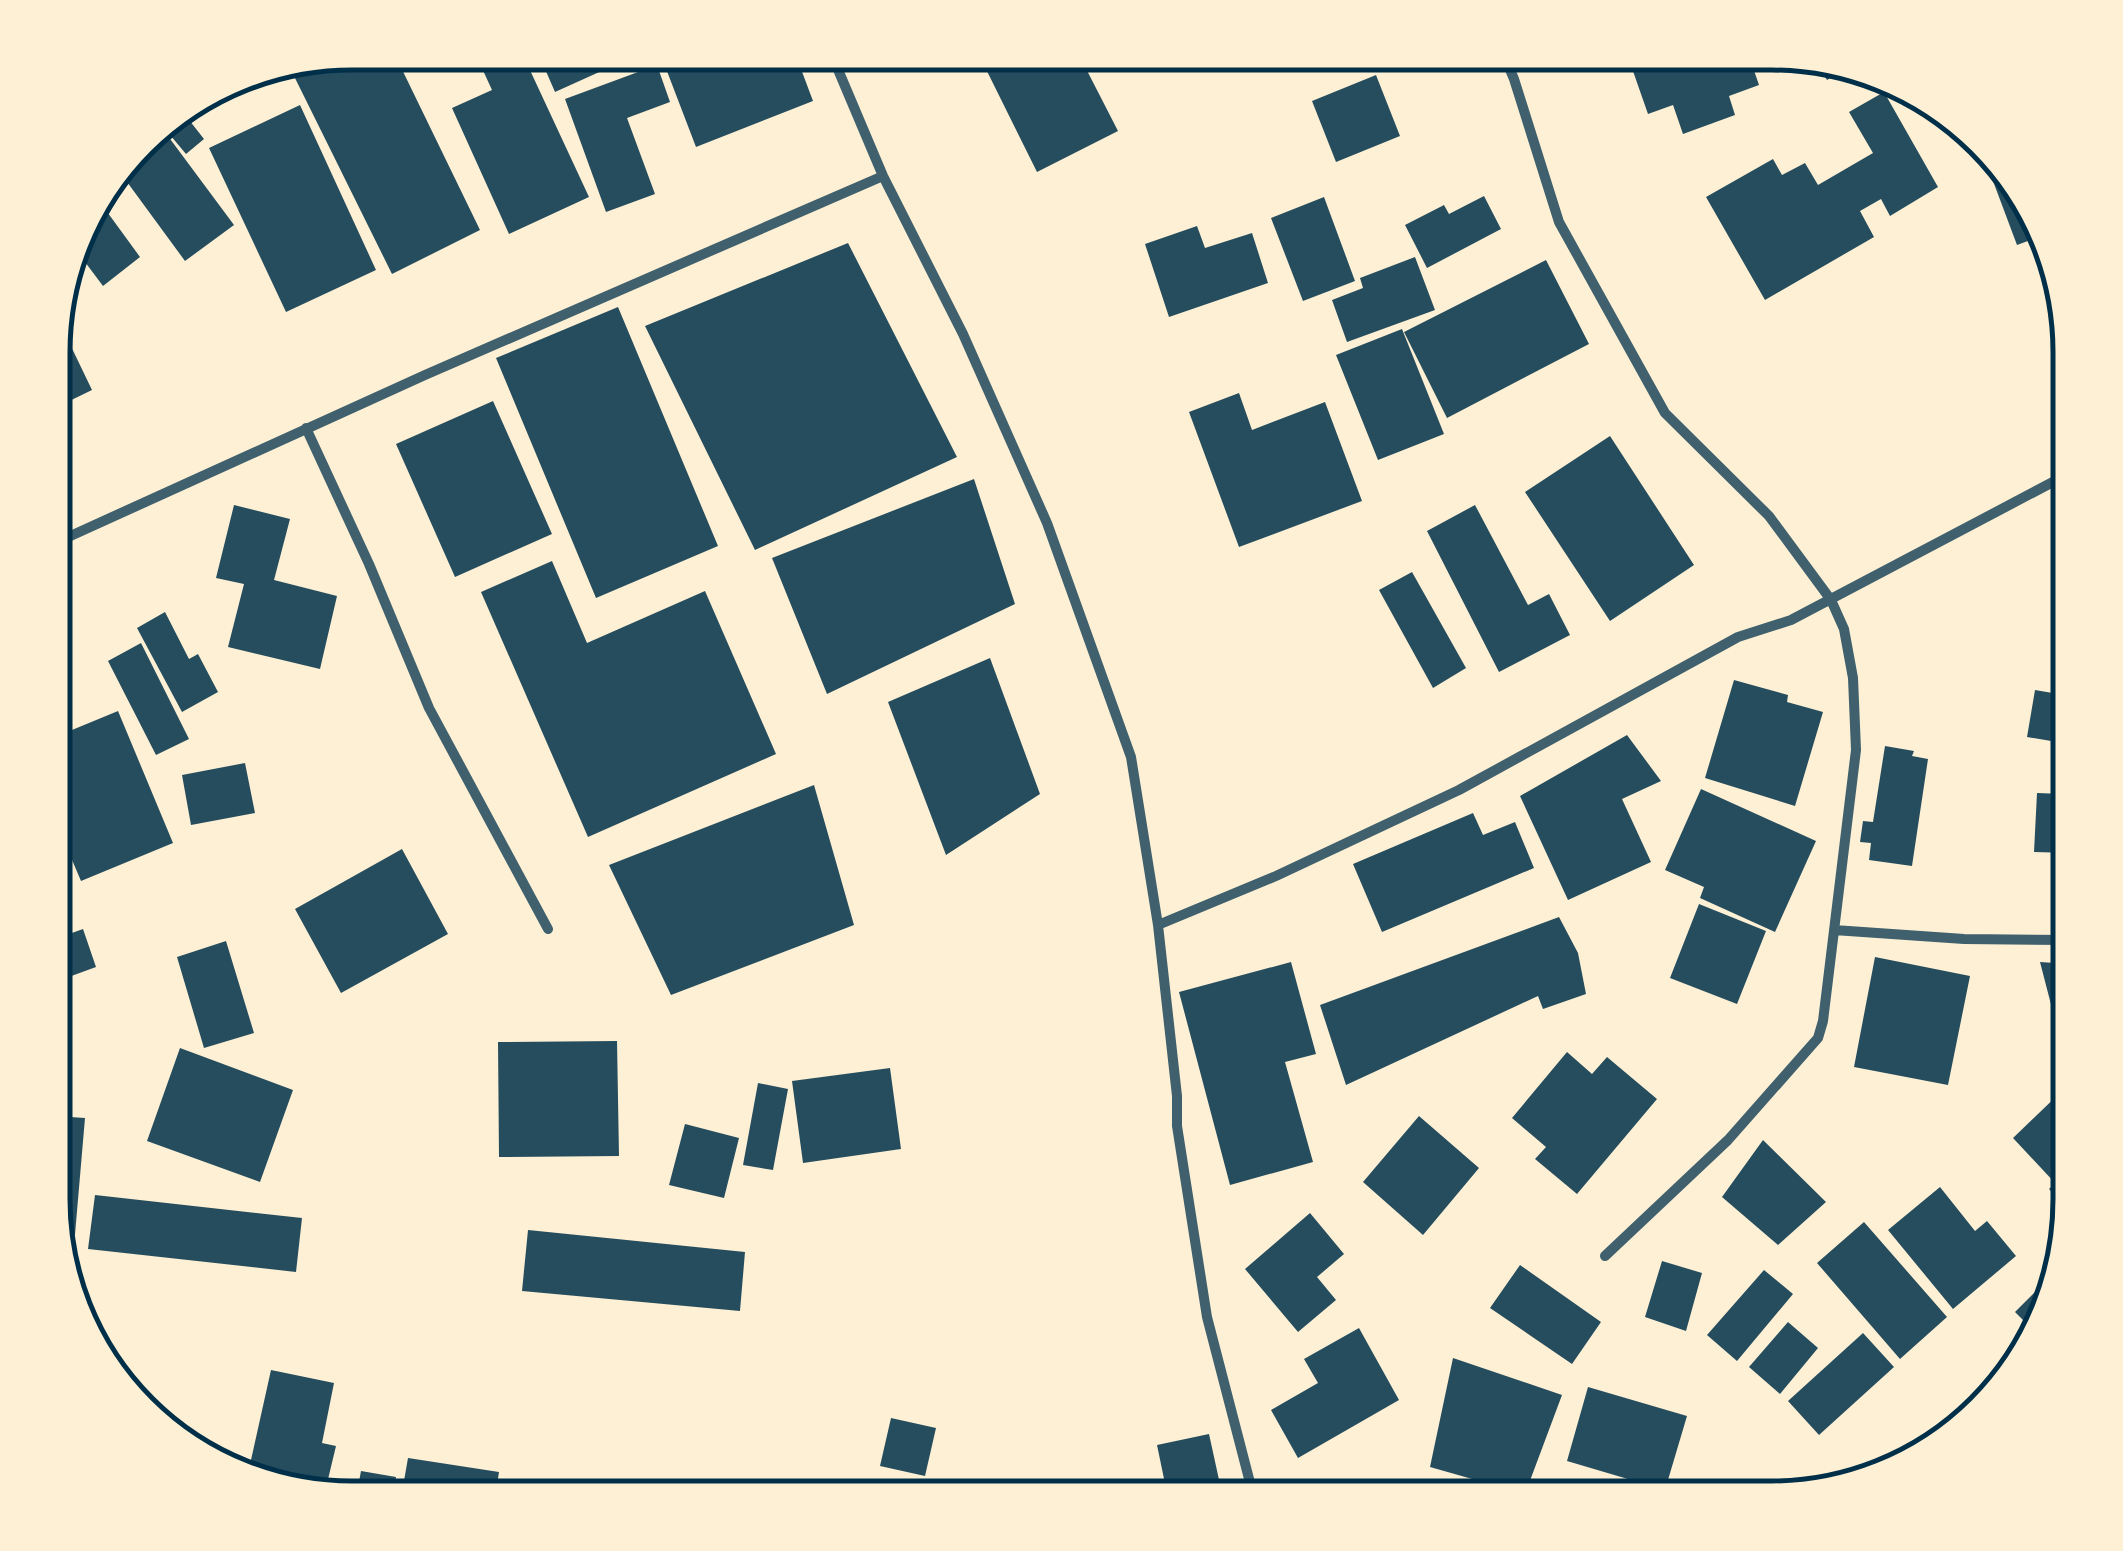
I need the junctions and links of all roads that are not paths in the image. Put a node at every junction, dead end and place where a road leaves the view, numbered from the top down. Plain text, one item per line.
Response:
1 (839, 70) edge
2 (1511, 71) edge
3 (884, 176) junction
4 (306, 428) junction
5 (2052, 483) edge
6 (70, 536) edge
7 (1831, 600) junction
8 (1158, 925) junction
9 (548, 929) dead end
10 (1834, 930) junction
11 (2052, 940) edge
12 (1605, 1256) dead end
13 (1250, 1481) edge

1 - 3 street
2 - 7 street
3 - 4 street
3 - 8 street
4 - 6 street
4 - 9 street
5 - 7 street
7 - 8 street
7 - 10 street
8 - 13 street
10 - 11 street
10 - 12 street

